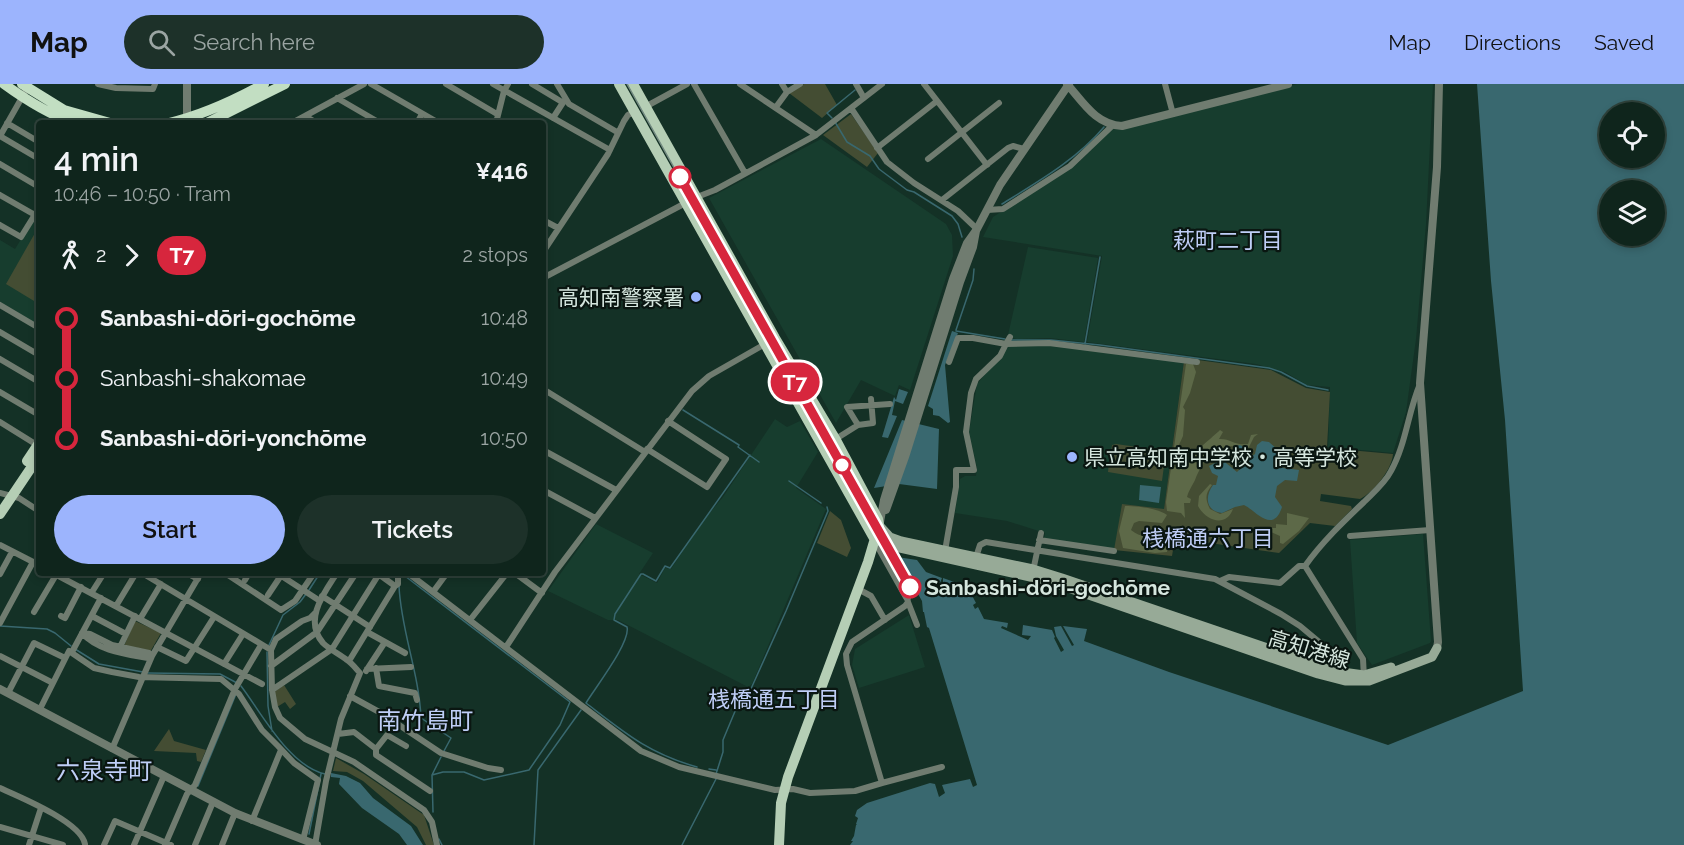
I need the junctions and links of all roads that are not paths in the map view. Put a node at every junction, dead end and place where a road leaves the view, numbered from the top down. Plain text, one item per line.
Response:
1 (4, 84) edge
2 (98, 84) edge
3 (155, 84) edge
4 (187, 84) edge
5 (264, 84) edge
6 (285, 84) edge
7 (362, 84) edge
8 (371, 84) edge
9 (446, 84) edge
10 (493, 84) edge
11 (508, 84) edge
12 (532, 84) edge
13 (557, 84) edge
14 (620, 84) edge
15 (633, 84) edge
16 (687, 84) edge
17 (694, 84) edge
18 (740, 84) edge
19 (782, 84) edge
20 (800, 84) edge
21 (856, 84) edge
22 (882, 84) edge
23 (924, 84) edge
24 (1068, 84) edge
25 (1166, 84) edge
26 (1249, 84) edge
27 (1288, 84) edge
28 (1439, 84) edge
29 (25, 88) edge
30 (504, 91) junction
31 (787, 92) junction
32 (1253, 93) junction
33 (337, 98) junction
34 (864, 98) junction
35 (937, 100) junction
36 (564, 101) junction
37 (999, 103) dead end
38 (776, 107) junction
39 (851, 108) junction
40 (640, 109) junction
41 (422, 114) junction
42 (497, 114) junction
43 (1173, 114) junction
44 (305, 116) junction
45 (553, 118) junction
46 (66, 120) edge
47 (99, 120) edge
48 (188, 120) edge
49 (192, 120) edge
50 (213, 120) edge
51 (298, 120) edge
52 (312, 120) edge
53 (375, 120) edge
54 (419, 120) edge
55 (433, 120) edge
56 (496, 120) edge
57 (4, 124) edge
58 (1113, 125) junction
59 (617, 132) junction
60 (961, 132) junction
61 (816, 135) junction
62 (0, 136) edge
63 (36, 140) edge
64 (877, 148) junction
65 (1024, 149) junction
66 (610, 150) junction
67 (36, 157) edge
68 (928, 159) dead end
69 (0, 164) edge
70 (987, 165) junction
71 (745, 173) junction
72 (36, 185) edge
73 (0, 195) edge
74 (697, 197) junction
75 (942, 200) junction
76 (686, 203) junction
77 (987, 210) junction
78 (35, 215) joint
79 (546, 222) edge
80 (0, 225) edge
81 (558, 228) junction
82 (976, 229) junction
83 (546, 247) edge
84 (546, 276) edge
85 (0, 305) edge
86 (36, 326) edge
87 (0, 332) edge
88 (947, 333) junction
89 (1010, 337) dead end
90 (958, 338) junction
91 (771, 340) junction
92 (1006, 344) junction
93 (36, 354) edge
94 (0, 359) edge
95 (949, 362) dead end
96 (1197, 362) dead end
97 (36, 380) edge
98 (1420, 383) junction
99 (546, 391) edge
100 (0, 392) edge
101 (871, 402) junction
102 (890, 404) dead end
103 (36, 413) edge
104 (668, 421) junction
105 (913, 421) junction
106 (0, 422) edge
107 (858, 425) junction
108 (836, 440) junction
109 (36, 447) edge
110 (823, 447) junction
111 (646, 450) junction
112 (36, 451) edge
113 (546, 452) edge
114 (892, 484) junction
115 (616, 490) junction
116 (546, 492) edge
117 (886, 494) junction
118 (867, 495) junction
119 (4, 496) edge
120 (36, 509) edge
121 (0, 514) edge
122 (595, 518) junction
123 (879, 525) junction
124 (1430, 530) junction
125 (1350, 536) dead end
126 (875, 540) junction
127 (0, 545) edge
128 (945, 550) junction
129 (1037, 550) junction
130 (1114, 551) dead end
131 (12, 552) junction
132 (976, 557) junction
133 (36, 564) edge
134 (1305, 566) junction
135 (1032, 573) junction
136 (0, 574) edge
137 (58, 576) edge
138 (62, 576) edge
139 (102, 576) edge
140 (134, 576) edge
141 (147, 576) edge
142 (200, 576) edge
143 (230, 576) edge
144 (247, 576) edge
145 (279, 576) edge
146 (283, 576) edge
147 (312, 576) edge
148 (335, 576) edge
149 (354, 576) edge
150 (377, 576) edge
151 (381, 576) edge
152 (398, 576) edge
153 (412, 576) edge
154 (445, 576) edge
155 (505, 576) edge
156 (519, 576) edge
157 (245, 580) dead end
158 (1220, 581) junction
159 (161, 584) junction
160 (395, 586) junction
161 (81, 587) junction
162 (858, 589) junction
163 (303, 590) junction
164 (92, 592) junction
165 (433, 592) junction
166 (542, 593) junction
167 (268, 595) dead end
168 (101, 598) junction
169 (321, 598) junction
170 (186, 600) junction
171 (907, 600) junction
172 (335, 605) junction
173 (116, 606) junction
174 (3, 610) edge
175 (34, 612) dead end
176 (315, 612) junction
177 (61, 616) dead end
178 (92, 616) junction
179 (353, 616) junction
180 (137, 617) junction
181 (214, 617) junction
182 (470, 620) junction
183 (885, 620) junction
184 (0, 623) edge
185 (918, 625) dead end
186 (369, 629) junction
187 (317, 632) junction
188 (82, 633) junction
189 (165, 633) junction
190 (126, 634) junction
191 (243, 634) junction
192 (385, 642) junction
193 (261, 645) junction
194 (111, 647) junction
195 (120, 647) junction
196 (157, 647) junction
197 (506, 647) junction
198 (195, 648) junction
199 (1437, 648) joint
200 (332, 649) junction
201 (73, 650) junction
202 (271, 650) junction
203 (841, 652) junction
204 (405, 653) dead end
205 (0, 656) edge
206 (152, 656) junction
207 (65, 658) junction
208 (349, 661) junction
209 (224, 664) junction
210 (271, 666) junction
211 (21, 667) junction
212 (411, 667) dead end
213 (367, 669) junction
214 (376, 669) junction
215 (144, 674) junction
216 (243, 674) junction
217 (360, 674) junction
218 (1345, 677) junction
219 (1364, 678) junction
220 (52, 683) junction
221 (262, 684) dead end
222 (237, 686) junction
223 (272, 690) junction
224 (4, 691) edge
225 (351, 696) junction
226 (417, 700) dead end
227 (40, 709) junction
228 (338, 734) junction
229 (406, 746) dead end
230 (112, 749) junction
231 (376, 749) junction
232 (281, 750) junction
233 (333, 754) junction
234 (942, 767) dead end
235 (501, 770) dead end
236 (165, 776) junction
237 (882, 783) junction
238 (0, 788) edge
239 (190, 790) junction
240 (784, 790) junction
241 (430, 791) dead end
242 (213, 802) junction
243 (41, 808) junction
244 (235, 813) junction
245 (252, 821) junction
246 (0, 826) edge
247 (140, 831) junction
248 (32, 836) junction
249 (303, 840) junction
250 (85, 844) edge
251 (167, 844) edge
252 (29, 845) edge
253 (63, 845) edge
254 (104, 845) edge
255 (134, 845) edge
256 (195, 845) edge
257 (222, 845) edge
258 (316, 845) edge
259 (437, 845) edge
260 (779, 845) edge

1 - 29 highway
2 - 3 street
4 - 48 street
5 - 49 highway
6 - 50 highway
7 - 33 street
8 - 41 street
9 - 42 street
10 - 30 street
11 - 30 street
12 - 36 street
13 - 36 street
14 - 40 main road
15 - 40 main road
16 - 40 street
17 - 71 street
18 - 38 street
19 - 31 street
20 - 31 street
21 - 34 street
22 - 34 street
23 - 35 street
24 - 58 street
24 - 65 street
25 - 43 street
26 - 32 street
27 - 32 street
28 - 98 street
29 - 46 highway
29 - 47 highway
29 - 57 street
30 - 42 street
30 - 45 street
31 - 38 street
32 - 43 street
33 - 44 street
33 - 53 street
34 - 39 street
35 - 60 street
35 - 64 street
36 - 45 street
36 - 59 street
37 - 60 street
38 - 61 street
39 - 61 street
39 - 64 street
40 - 59 street
40 - 74 main road
40 - 76 main road
41 - 54 street
41 - 55 street
42 - 56 street
43 - 58 street
44 - 51 street
44 - 52 street
45 - 66 street
57 - 62 street
57 - 63 street
58 - 77 street
59 - 66 street
60 - 68 street
60 - 70 street
61 - 71 street
62 - 67 street
64 - 75 street
65 - 70 street
65 - 77 street
66 - 81 street
69 - 72 street
70 - 75 street
71 - 74 street
73 - 78 street
74 - 76 street
74 - 91 main road
75 - 82 street
76 - 84 street
76 - 91 main road
77 - 82 street
78 - 80 street
79 - 81 street
81 - 83 street
82 - 88 street
82 - 105 street
85 - 86 street
87 - 93 street
88 - 90 street
88 - 105 street
89 - 92 street
90 - 92 street
90 - 95 street
91 - 104 street
91 - 108 main road
91 - 110 main road
92 - 96 street
92 - 128 street
94 - 97 street
98 - 124 street
98 - 134 street
99 - 111 street
100 - 103 street
101 - 102 street
101 - 107 street
101 - 107 street
104 - 111 street
104 - 111 street
105 - 114 street
106 - 109 street
107 - 108 street
108 - 110 street
108 - 118 main road
110 - 126 main road
111 - 115 street
112 - 119 main road
113 - 115 street
114 - 117 street
114 - 123 street
115 - 122 street
116 - 122 street
117 - 118 street
117 - 123 street
118 - 123 main road
119 - 120 street
119 - 121 main road
122 - 166 street
123 - 126 main road
123 - 128 main road, 高知港線
124 - 125 street
124 - 199 street
126 - 135 main road, 高知港線
126 - 162 main road
126 - 171 street
127 - 131 street
128 - 132 main road, 高知港線
129 - 130 street
129 - 132 street
129 - 135 street
129 - 158 street
131 - 133 street
131 - 136 street
132 - 135 main road, 高知港線
133 - 174 street
134 - 158 street
134 - 219 street
135 - 218 main road, 高知港線
137 - 175 street
138 - 161 street
139 - 164 street
140 - 173 street
141 - 159 street
142 - 170 street
143 - 163 street
144 - 157 street
145 - 167 street
146 - 163 street
147 - 163 street
148 - 169 street
149 - 172 street
150 - 179 street
151 - 160 street
152 - 160 street
153 - 165 street
154 - 165 street
155 - 182 street
156 - 166 street
158 - 218 street
159 - 170 street
159 - 180 street
160 - 186 street
161 - 164 street
161 - 177 street
162 - 183 street
162 - 203 main road
163 - 169 street
164 - 168 street
165 - 182 street
166 - 197 street
168 - 173 street
168 - 178 street
169 - 172 street
169 - 176 street
170 - 181 street
170 - 189 street
171 - 183 street
171 - 185 street
172 - 179 street
172 - 187 street
173 - 180 street
174 - 184 street
176 - 187 street
176 - 202 street
178 - 188 street
178 - 190 street
179 - 186 street
179 - 200 street
180 - 189 street
180 - 190 street
181 - 191 street
181 - 198 street
182 - 197 street
183 - 203 street
186 - 192 street
186 - 208 street
187 - 200 street
187 - 210 street
188 - 194 street
188 - 201 street
189 - 196 street
189 - 198 street
190 - 195 street
191 - 193 street
191 - 209 street
192 - 204 street
192 - 213 street
193 - 202 street
193 - 216 street
194 - 195 street
194 - 206 street
195 - 206 street
196 - 198 street
196 - 206 street
197 - 240 street
198 - 209 street
199 - 219 main road, 高知港線
200 - 208 street
200 - 223 street
201 - 207 street
201 - 215 street
202 - 210 street
203 - 237 street
203 - 240 main road
205 - 211 street
206 - 215 street
207 - 211 street
207 - 220 street
208 - 217 street
209 - 216 street
210 - 223 street
211 - 220 street
211 - 224 street
212 - 214 street
213 - 214 street
213 - 217 street
214 - 226 street
215 - 222 street
215 - 230 street
216 - 221 street
216 - 222 street
217 - 225 street
218 - 219 main road, 高知港線
220 - 227 street
222 - 232 street
222 - 239 street
223 - 233 street
224 - 227 street
225 - 228 street
225 - 235 street
227 - 230 street
228 - 231 street
228 - 233 street
229 - 231 street
230 - 236 street
231 - 241 street
232 - 245 street
232 - 249 street
233 - 258 street
233 - 259 street
234 - 237 street
236 - 239 street
236 - 247 street
237 - 240 street
238 - 243 street
239 - 242 street
239 - 251 street
240 - 260 main road
242 - 244 street
242 - 256 street
243 - 248 street
243 - 250 street
244 - 245 street
244 - 257 street
245 - 249 street
246 - 248 street
247 - 251 street
247 - 254 street
247 - 255 street
248 - 252 street
248 - 253 street
249 - 258 street

